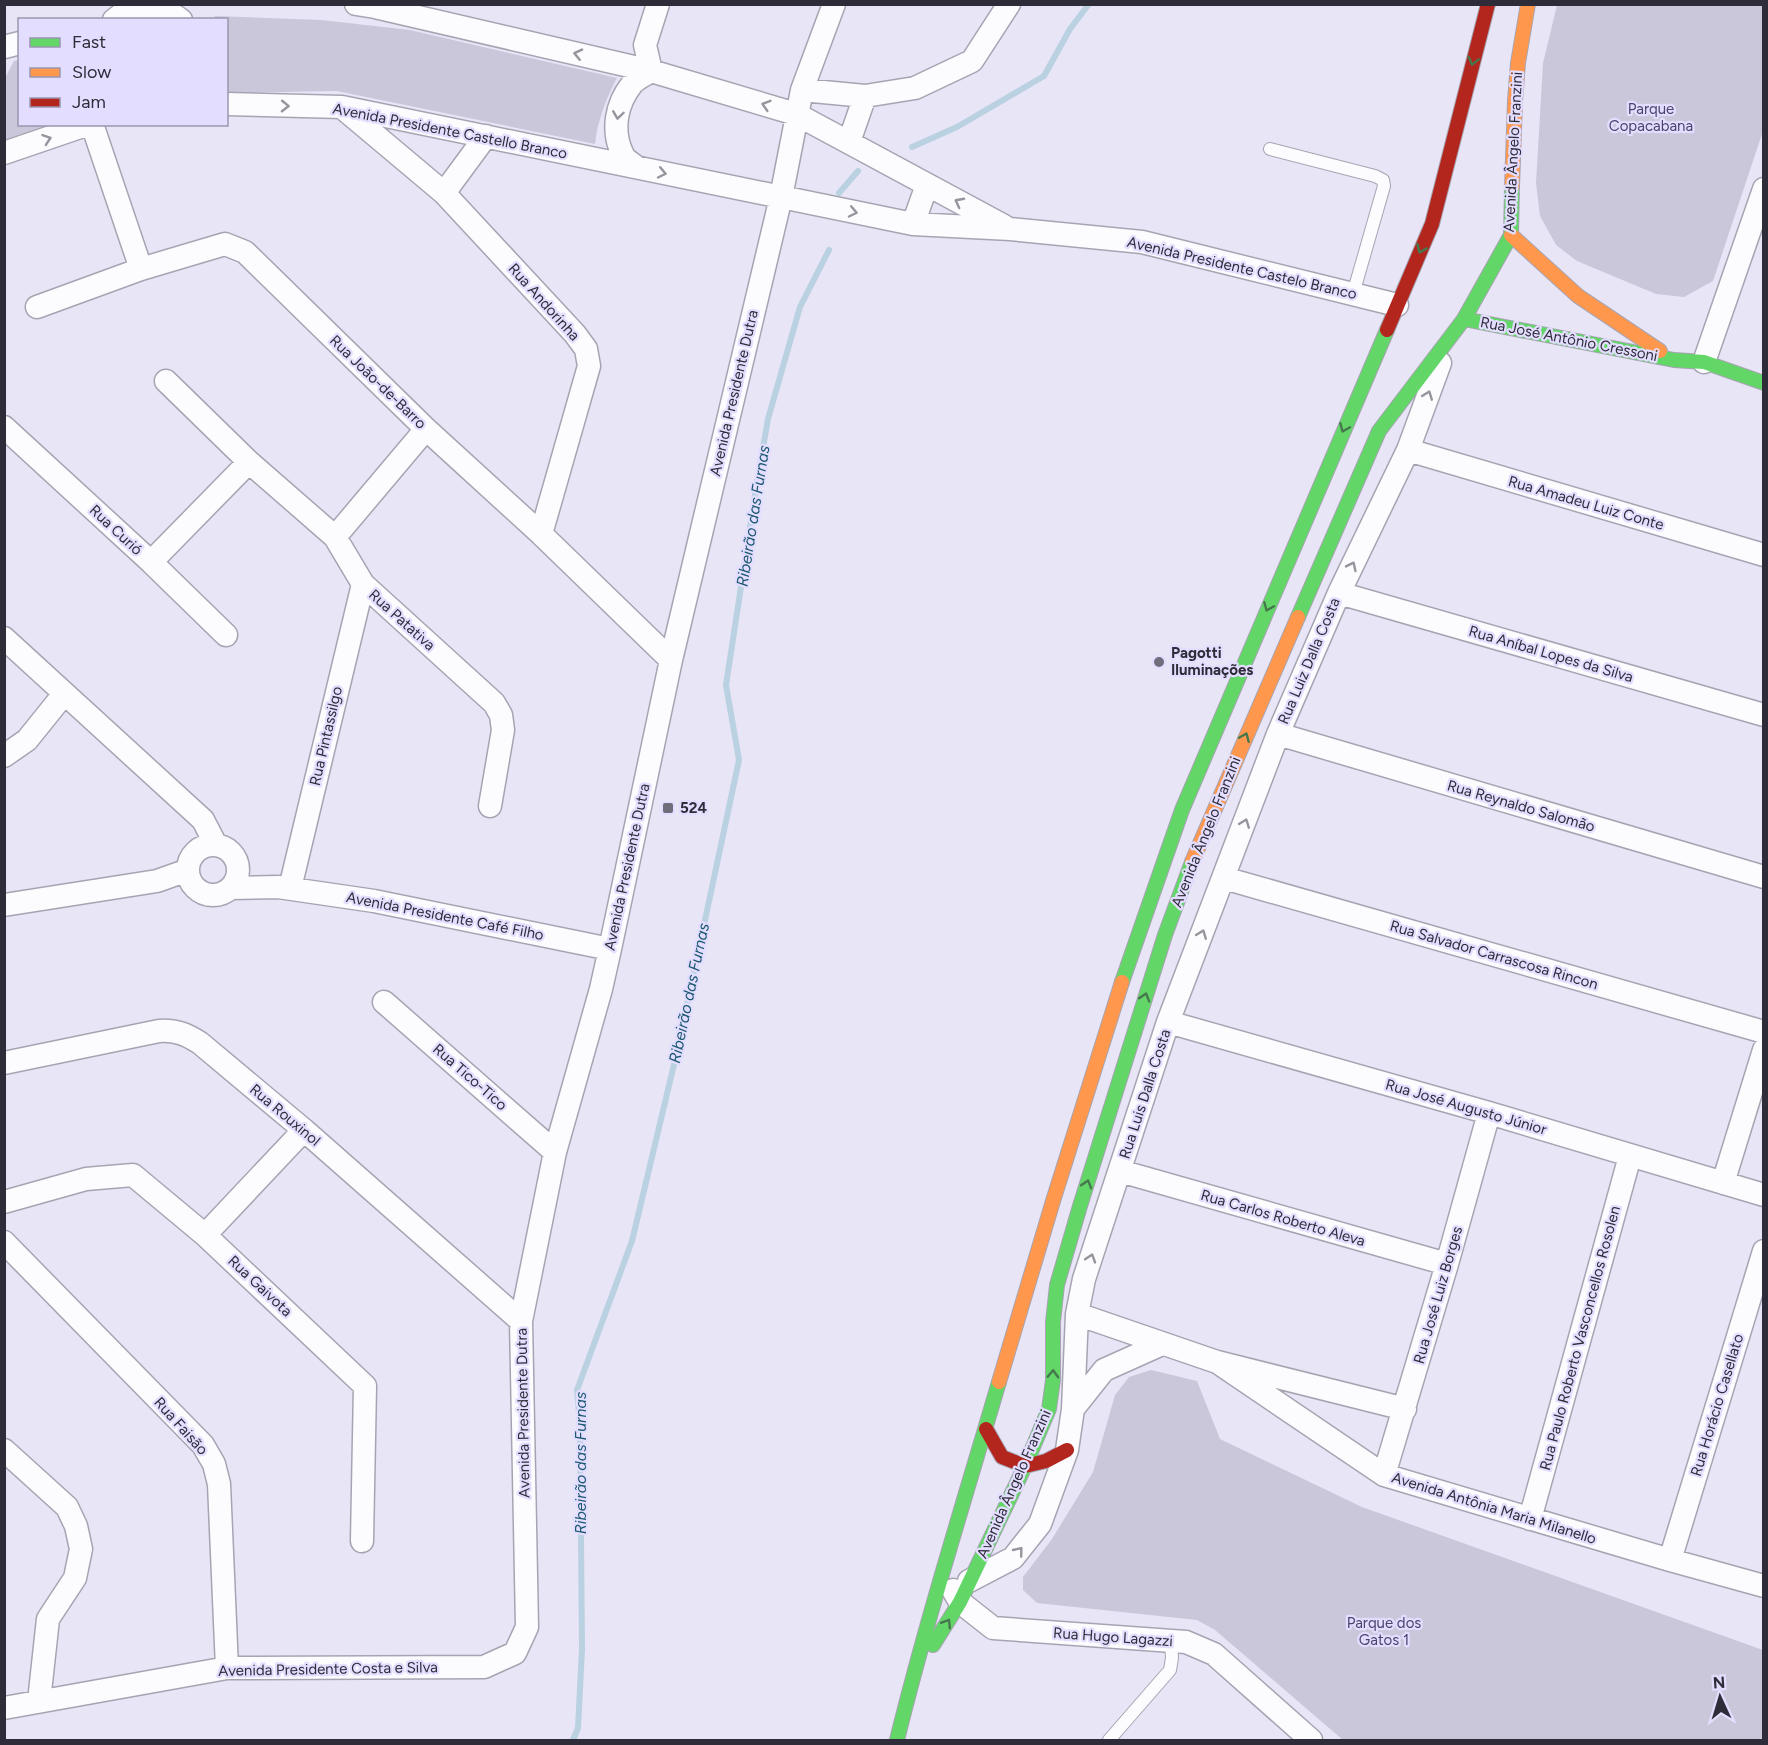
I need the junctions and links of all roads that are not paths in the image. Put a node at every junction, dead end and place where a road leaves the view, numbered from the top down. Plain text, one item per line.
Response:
1 (180, 4) edge
2 (356, 4) edge
3 (658, 4) edge
4 (834, 4) edge
5 (1009, 4) edge
6 (1488, 4) edge
7 (1528, 4) edge
8 (127, 12) edge
9 (178, 18) edge
10 (651, 71) junction
11 (802, 90) junction
12 (865, 96) junction
13 (228, 104) edge
14 (342, 107) junction
15 (796, 114) junction
16 (84, 126) edge
17 (91, 126) edge
18 (486, 136) junction
19 (849, 142) junction
20 (1270, 149) dead end
21 (4, 153) edge
22 (636, 167) junction
23 (927, 185) junction
24 (1764, 189) edge
25 (444, 193) junction
26 (781, 197) junction
27 (913, 224) junction
28 (1010, 229) junction
29 (1511, 235) junction
30 (141, 269) junction
31 (1353, 294) junction
32 (1396, 305) junction
33 (37, 307) dead end
34 (1458, 326) junction
35 (1674, 360) junction
36 (1704, 362) junction
37 (166, 381) dead end
38 (1764, 382) edge
39 (4, 427) edge
40 (426, 429) junction
41 (1408, 450) junction
42 (249, 462) junction
43 (541, 534) junction
44 (335, 537) junction
45 (1764, 555) edge
46 (151, 562) junction
47 (363, 584) junction
48 (1339, 592) junction
49 (226, 635) dead end
50 (4, 638) edge
51 (671, 660) junction
52 (64, 694) junction
53 (1764, 715) edge
54 (1278, 734) junction
55 (4, 756) edge
56 (490, 806) dead end
57 (202, 820) junction
58 (216, 845) junction
59 (236, 859) junction
60 (190, 863) junction
61 (1764, 877) edge
62 (1224, 878) junction
63 (157, 881) junction
64 (231, 888) junction
65 (284, 888) junction
66 (207, 895) junction
67 (4, 904) edge
68 (610, 949) junction
69 (384, 1002) dead end
70 (1168, 1022) junction
71 (1764, 1032) edge
72 (1764, 1050) edge
73 (4, 1063) edge
74 (1489, 1113) junction
75 (304, 1130) junction
76 (555, 1152) junction
77 (1630, 1156) junction
78 (1120, 1171) junction
79 (1723, 1183) junction
80 (1764, 1195) edge
81 (4, 1202) edge
82 (205, 1235) junction
83 (4, 1242) edge
84 (1764, 1251) edge
85 (1447, 1264) junction
86 (1077, 1314) junction
87 (521, 1321) junction
88 (1162, 1344) junction
89 (1217, 1362) junction
90 (1073, 1409) junction
91 (1405, 1409) junction
92 (986, 1429) junction
93 (4, 1450) edge
94 (1067, 1450) junction
95 (1025, 1466) junction
96 (1384, 1475) junction
97 (1530, 1519) junction
98 (362, 1541) dead end
99 (1670, 1560) junction
100 (943, 1572) junction
101 (969, 1581) junction
102 (1764, 1586) edge
103 (960, 1602) junction
104 (527, 1627) joint
105 (1171, 1641) junction
106 (227, 1668) junction
107 (912, 1680) junction
108 (39, 1701) junction
109 (4, 1708) edge
110 (897, 1740) edge
111 (1109, 1740) edge
112 (1311, 1740) edge

1 - 8 street
10 -> 2 street
3 - 10 street
4 - 11 street, Avenida Presidente Dutra
5 - 12 street
6 -> 32 main road, Avenida Ângelo Franzini
7 - 29 main road, Avenida Ângelo Franzini
8 - 9 street
15 -> 10 street
10 -> 22 street
11 - 12 street
11 - 15 street, Avenida Presidente Dutra
12 - 19 street
13 -> 14 street, Avenida Presidente Castello Branco
14 - 18 street, Avenida Presidente Castello Branco
14 - 25 street, Rua Andorinha
15 - 19 street
15 - 26 street, Avenida Presidente Dutra
21 -> 16 street
17 - 30 street
18 - 22 street, Avenida Presidente Castello Branco
18 - 25 street
19 - 23 street
20 - 31 lane
22 -> 26 street, Avenida Presidente Castello Branco
23 - 27 street
28 -> 23 street
24 - 36 street
25 - 43 street, Rua Andorinha
26 -> 27 street, Avenida Presidente Castello Branco
26 - 51 street, Avenida Presidente Dutra
27 - 28 street, Avenida Presidente Castelo Branco
28 - 31 street, Avenida Presidente Castelo Branco
29 - 34 main road, Avenida Ângelo Franzini
29 - 35 main road, Rua José Antônio Cressoni
30 - 33 street, Rua João-de-Barro
30 - 40 street, Rua João-de-Barro
31 - 32 street, Avenida Presidente Castelo Branco
32 -> 92 main road, Avenida Ângelo Franzini
34 - 35 main road, Rua José Antônio Cressoni
41 -> 34 street, Rua Luiz Dalla Costa
95 -> 34 main road, Avenida Ângelo Franzini
35 - 36 main road, Rua José Antônio Cressoni
36 - 38 main road, Rua José Antônio Cressoni
37 - 42 street, Rua Patativa
39 - 46 street, Rua Curió
40 - 43 street, Rua João-de-Barro
40 - 44 street
41 - 45 street, Rua Amadeu Luiz Conte
48 -> 41 street, Rua Luiz Dalla Costa
42 - 44 street, Rua Patativa
42 - 46 street
43 - 51 street, Rua João-de-Barro
44 - 47 street, Rua Patativa
46 - 49 street, Rua Curió
47 - 56 street, Rua Patativa
47 - 65 street, Rua Pintassilgo
48 - 53 street, Rua Aníbal Lopes da Silva
48 - 54 street, Rua Luiz Dalla Costa
50 - 52 street
51 - 68 street, Avenida Presidente Dutra
52 - 55 street
52 - 57 street
54 - 61 street, Rua Reynaldo Salomão
62 -> 54 street, Rua Luiz Dalla Costa
57 - 58 street
57 - 60 street
58 - 59 street
58 - 60 street
59 - 64 street
59 - 65 street, Avenida Presidente Café Filho
60 - 63 street
60 - 66 street
70 -> 62 street, Rua Luis Dalla Costa
62 - 71 street, Rua Salvador Carrascosa Rincon
63 - 66 street
63 - 67 street
64 - 65 street, Avenida Presidente Café Filho
64 - 66 street
65 - 68 street, Avenida Presidente Café Filho
68 - 76 street, Avenida Presidente Dutra
69 - 76 street, Rua Tico-Tico
70 - 74 street, Rua José Augusto Júnior
70 - 78 street, Rua Luis Dalla Costa
72 - 79 street
73 - 75 street, Rua Rouxinol
74 - 77 street, Rua José Augusto Júnior
74 - 85 street, Rua José Luiz Borges
75 - 82 street
75 - 87 street, Rua Rouxinol
76 - 87 street, Avenida Presidente Dutra
77 - 79 street, Rua José Augusto Júnior
77 - 97 street, Rua Paulo Roberto Vasconcellos Rosolen
78 - 85 street, Rua Carlos Roberto Aleva
86 -> 78 street, Rua Luis Dalla Costa
79 - 80 street, Rua José Augusto Júnior
81 - 82 street, Rua Gaivota
82 - 98 street, Rua Gaivota
83 - 106 street, Rua Faisão
84 - 99 street, Rua Horácio Casellato
85 - 91 street, Rua José Luiz Borges
86 - 88 street
86 - 90 street, Rua Luis Dalla Costa
87 - 104 street, Avenida Presidente Dutra
88 - 89 street
88 - 90 street
89 - 91 street
89 - 96 street, Avenida Antônia Maria Milanello
90 - 94 street, Rua Luis Dalla Costa
91 - 96 street, Rua José Luiz Borges
92 - 95 main road
92 - 100 main road, Avenida Ângelo Franzini
93 - 108 street
94 - 95 main road
101 -> 94 street, Rua Luis Dalla Costa
95 - 101 main road, Avenida Ângelo Franzini
96 - 97 street, Avenida Antônia Maria Milanello
97 - 99 street, Avenida Antônia Maria Milanello
99 - 102 street, Avenida Antônia Maria Milanello
100 - 103 street, Rua Hugo Lagazzi
100 - 107 main road, Avenida Ângelo Franzini
101 - 103 main road, Avenida Ângelo Franzini
103 - 105 street, Rua Hugo Lagazzi
107 -> 103 main road, Avenida Ângelo Franzini
104 - 106 street, Avenida Presidente Costa e Silva
105 - 111 lane
105 - 112 street, Rua Hugo Lagazzi
106 - 108 street, Avenida Presidente Costa e Silva
107 - 110 main road, Avenida Ângelo Franzini
108 - 109 street, Avenida Presidente Costa e Silva

